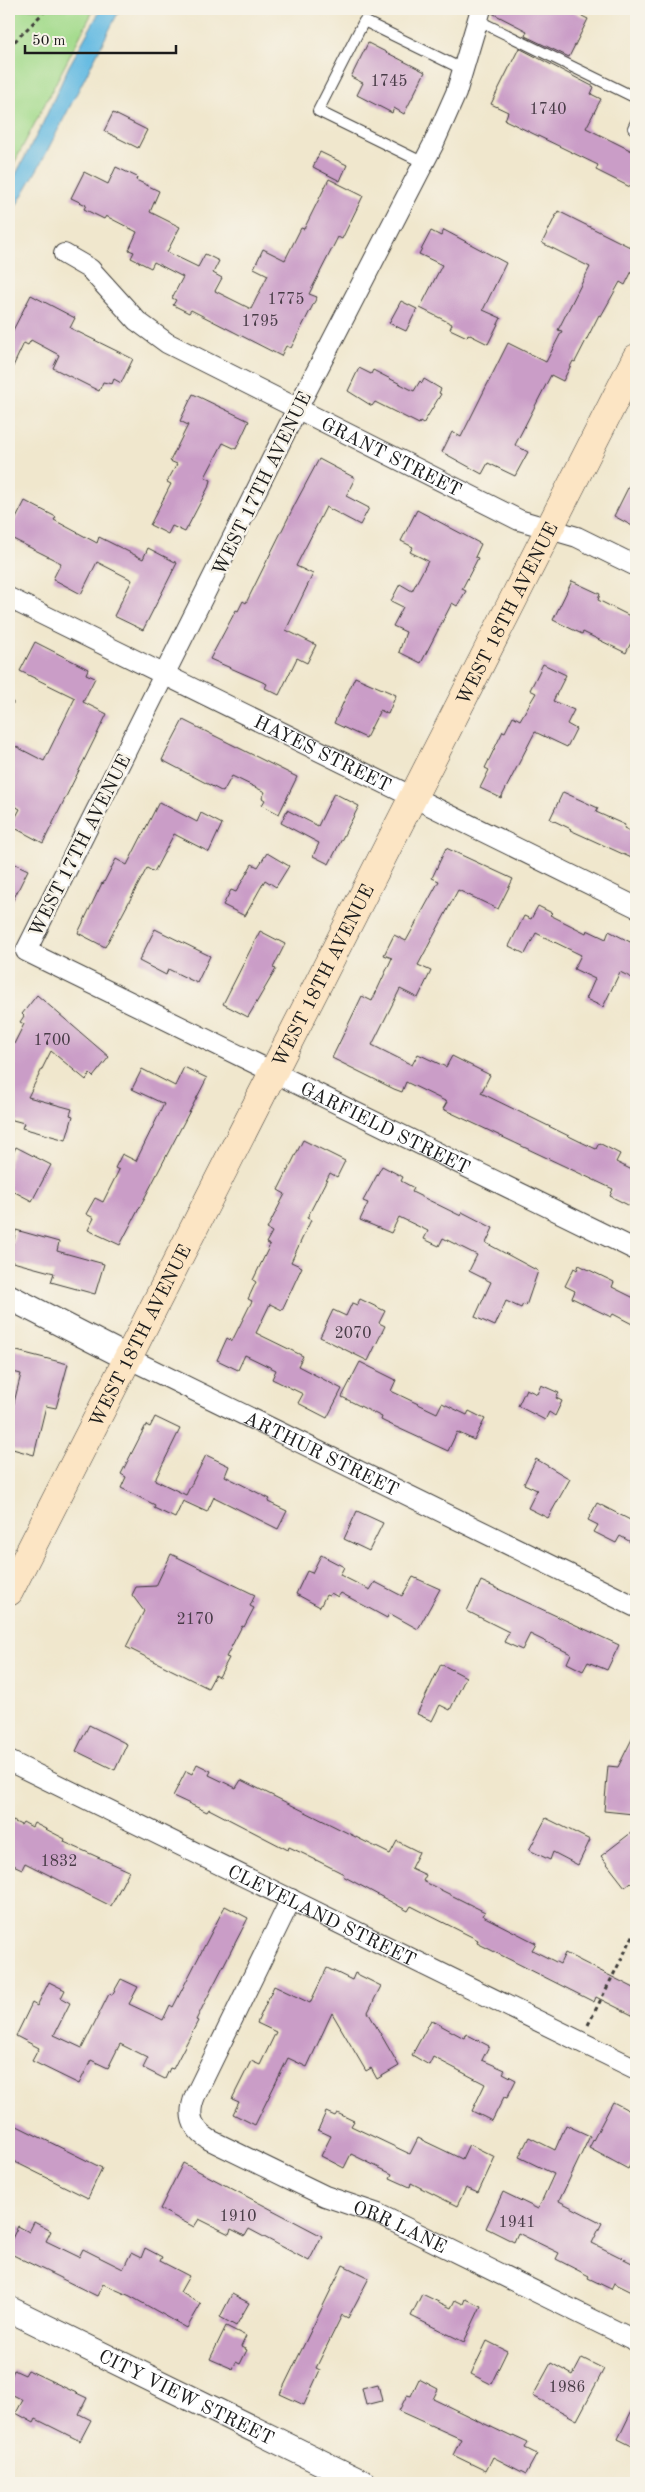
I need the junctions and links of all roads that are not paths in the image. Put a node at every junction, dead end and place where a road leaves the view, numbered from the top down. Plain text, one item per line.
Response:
1 (479, 14) edge
2 (462, 70) junction
3 (636, 98) edge
4 (636, 122) edge
5 (636, 130) edge
6 (424, 163) junction
7 (64, 254) dead end
8 (636, 358) edge
9 (297, 409) junction
10 (549, 529) junction
11 (636, 566) edge
12 (9, 598) edge
13 (166, 675) junction
14 (412, 798) junction
15 (636, 907) edge
16 (26, 951) joint
17 (273, 1072) junction
18 (636, 1250) edge
19 (9, 1297) edge
20 (128, 1358) junction
21 (9, 1592) edge
22 (636, 1607) edge
23 (9, 1761) edge
24 (291, 1900) junction
25 (636, 2069) edge
26 (9, 2309) edge
27 (636, 2341) edge
28 (363, 2483) edge

1 - 2 street, WEST 17TH AVENUE
1 - 3 lane
2 - 6 street, WEST 17TH AVENUE
2 - 6 lane
4 - 5 lane
6 - 9 street, WEST 17TH AVENUE
7 - 9 street, GRANT STREET
8 - 10 main road, WEST 18TH AVENUE
9 - 10 street, GRANT STREET
9 - 13 street, WEST 17TH AVENUE
10 - 11 street, GRANT STREET
10 - 14 main road, WEST 18TH AVENUE
12 - 13 street, HAYES STREET
13 - 14 street, HAYES STREET
13 - 16 street, WEST 17TH AVENUE
14 - 15 street, HAYES STREET
14 - 17 main road, WEST 18TH AVENUE
16 - 17 street, GARFIELD STREET
17 - 18 street, GARFIELD STREET
17 - 20 main road, WEST 18TH AVENUE
19 - 20 street, ARTHUR STREET
20 - 21 main road, WEST 18TH AVENUE
20 - 22 street, ARTHUR STREET
23 - 24 street, CLEVELAND STREET
24 - 25 street, CLEVELAND STREET
24 - 27 street, ORR LANE
26 - 28 street, CITY VIEW STREET

